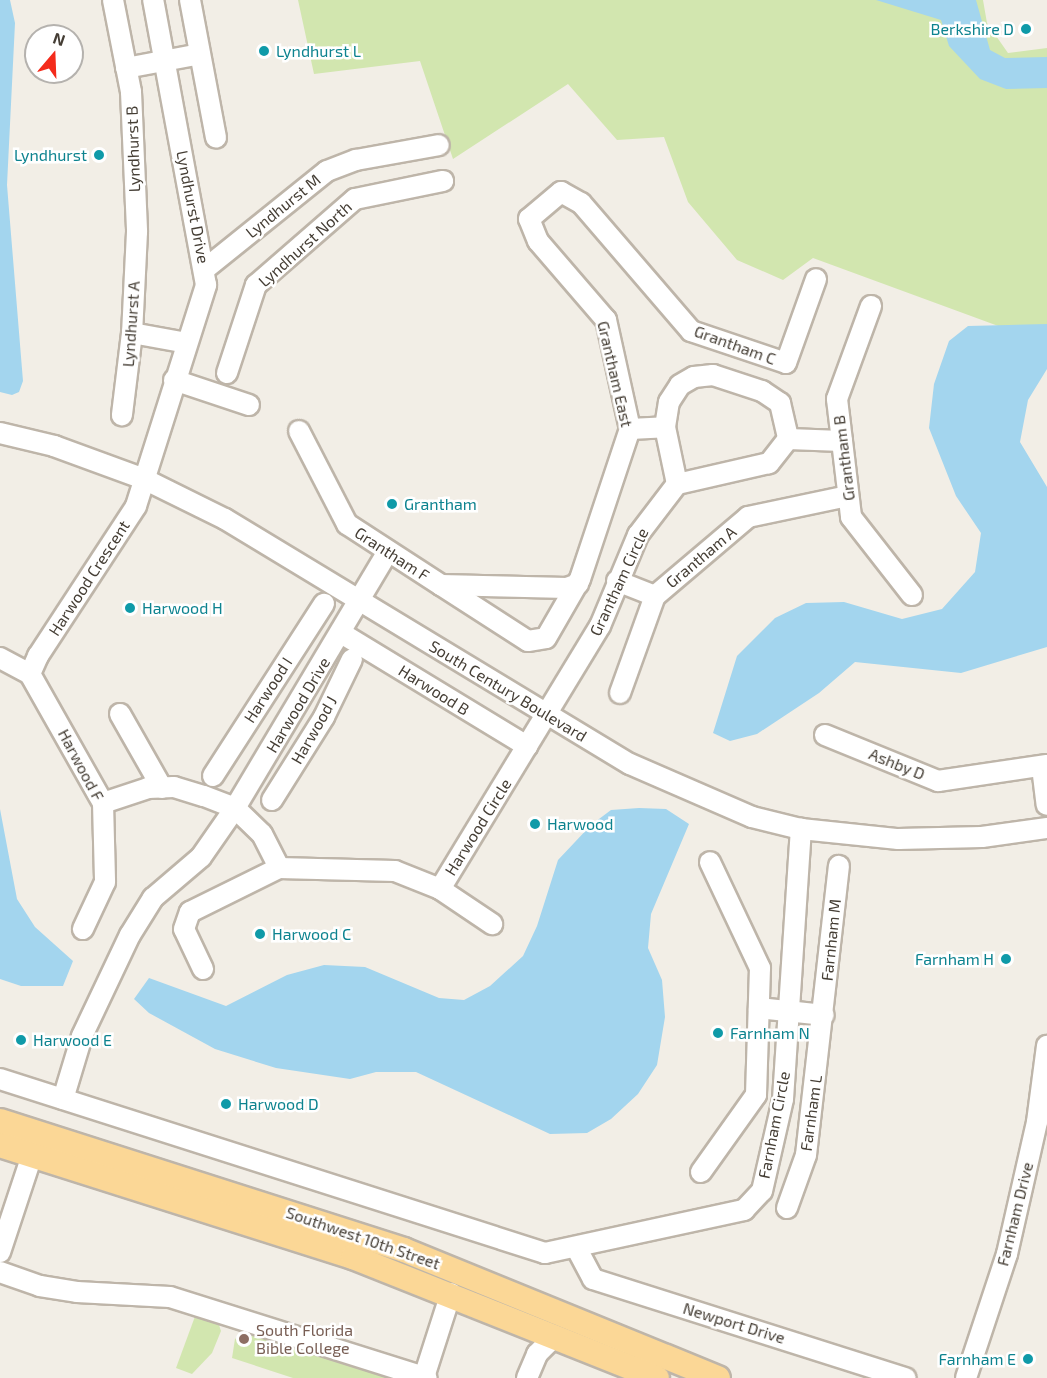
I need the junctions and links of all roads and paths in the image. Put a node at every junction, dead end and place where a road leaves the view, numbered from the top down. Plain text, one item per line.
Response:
1 (112, 0) edge
2 (153, 0) edge
3 (190, 0) edge
4 (200, 54) junction
5 (166, 60) junction
6 (126, 68) junction
7 (216, 138) dead end
8 (439, 145) dead end
9 (443, 181) dead end
10 (137, 232) joint
11 (538, 241) joint
12 (205, 269) junction
13 (816, 279) dead end
14 (871, 306) dead end
15 (132, 333) junction
16 (187, 343) junction
17 (748, 351) junction
18 (227, 373) dead end
19 (174, 380) junction
20 (738, 381) junction
21 (249, 405) dead end
22 (122, 415) dead end
23 (666, 427) junction
24 (630, 429) junction
25 (299, 431) dead end
26 (0, 433) edge
27 (788, 439) junction
28 (842, 441) junction
29 (144, 479) junction
30 (677, 484) junction
31 (848, 496) junction
32 (388, 552) junction
33 (617, 580) junction
34 (441, 585) junction
35 (576, 589) junction
36 (912, 595) dead end
37 (655, 596) junction
38 (358, 601) junction
39 (324, 604) dead end
40 (341, 633) junction
41 (0, 658) edge
42 (352, 659) dead end
43 (30, 674) junction
44 (273, 683) junction
45 (620, 693) dead end
46 (300, 701) junction
47 (547, 713) junction
48 (120, 714) dead end
49 (324, 717) junction
50 (825, 735) dead end
51 (527, 746) junction
52 (1044, 766) edge
53 (213, 776) dead end
54 (162, 788) junction
55 (272, 800) dead end
56 (103, 803) junction
57 (1047, 805) edge
58 (235, 807) junction
59 (1047, 828) edge
60 (801, 829) junction
61 (710, 861) dead end
62 (839, 866) dead end
63 (279, 868) junction
64 (440, 889) junction
65 (492, 924) dead end
66 (83, 929) dead end
67 (203, 969) dead end
68 (759, 1008) junction
69 (790, 1011) junction
70 (824, 1015) junction
71 (1047, 1046) edge
72 (0, 1079) edge
73 (63, 1099) junction
74 (0, 1121) edge
75 (36, 1144) junction
76 (0, 1145) edge
77 (701, 1172) dead end
78 (787, 1208) dead end
79 (577, 1249) junction
80 (0, 1252) edge
81 (0, 1272) edge
82 (451, 1293) junction
83 (533, 1302) junction
84 (555, 1336) junction
85 (426, 1378) edge
86 (527, 1378) edge
87 (657, 1378) edge
88 (718, 1378) edge
89 (906, 1378) edge
90 (966, 1378) edge

1 - 6 street, Lyndhurst B
2 - 5 street, Lyndhurst Drive
3 - 4 street
4 - 5 street
4 - 7 street
5 - 6 street
5 - 12 street, Lyndhurst Drive
6 - 10 street, Lyndhurst B
8 - 12 street, Lyndhurst M
9 - 18 street, Lyndhurst North
10 - 15 street, Lyndhurst A
11 - 17 street, Grantham C
11 - 24 street, Grantham East
12 - 16 street, Lyndhurst Drive
13 - 17 street, Grantham C
14 - 28 street, Grantham B
15 - 16 street
15 - 22 street, Lyndhurst A
16 - 19 street, Lyndhurst Drive
17 - 20 street
19 - 21 street
19 - 29 street, Lyndhurst Drive
20 - 23 street
20 - 27 street
23 - 24 street
23 - 30 street
24 - 35 street, Grantham East
25 - 32 street, Grantham F
26 - 29 street, South Century Boulevard
27 - 28 street
27 - 30 street
28 - 31 street, Grantham B
29 - 38 street, South Century Boulevard
29 - 43 street, Harwood Crescent
30 - 33 street, Grantham Circle
31 - 36 street, Grantham B
31 - 37 street, Grantham A
32 - 34 street, Grantham F
32 - 38 street, Harwood Drive
33 - 37 street
33 - 47 street, Grantham Circle
34 - 35 street, Grantham F
34 - 35 street
37 - 45 street, Grantham A
38 - 40 street, Harwood Drive
38 - 47 street, South Century Boulevard
39 - 44 street, Harwood I
40 - 46 street, Harwood Drive
40 - 51 street, Harwood B
41 - 43 street
42 - 49 street, Harwood J
43 - 56 street, Harwood F
44 - 46 street
44 - 53 street, Harwood I
46 - 49 street
46 - 58 street, Harwood Drive
47 - 51 street, Harwood Circle
47 - 60 street, South Century Boulevard
48 - 54 street
49 - 55 street, Harwood J
50 - 52 street, Ashby D
51 - 64 street, Harwood Circle
52 - 57 street
54 - 56 street
54 - 58 street
56 - 66 street, Harwood F
58 - 63 street
58 - 73 street
59 - 60 street, South Century Boulevard
60 - 69 street, Farnham Circle
61 - 68 street
62 - 70 street, Farnham M
63 - 64 street, Harwood Circle
63 - 67 street
64 - 65 street
68 - 69 street
68 - 77 street
69 - 70 street
69 - 79 street, Farnham Circle
70 - 78 street, Farnham L
71 - 90 street, Farnham Drive
72 - 73 street
73 - 79 street, Farnham Circle
74 - 75 main road, Southwest 10th Street
75 - 76 main road, Southwest 10th Street
75 - 80 street
75 - 82 main road, Southwest 10th Street
75 - 83 main road, Southwest 10th Street
79 - 89 street, Newport Drive
81 - 85 street
82 - 83 main road
82 - 84 main road, Southwest 10th Street
82 - 85 street
83 - 88 main road, Southwest 10th Street
84 - 86 street
84 - 87 main road, Southwest 10th Street

